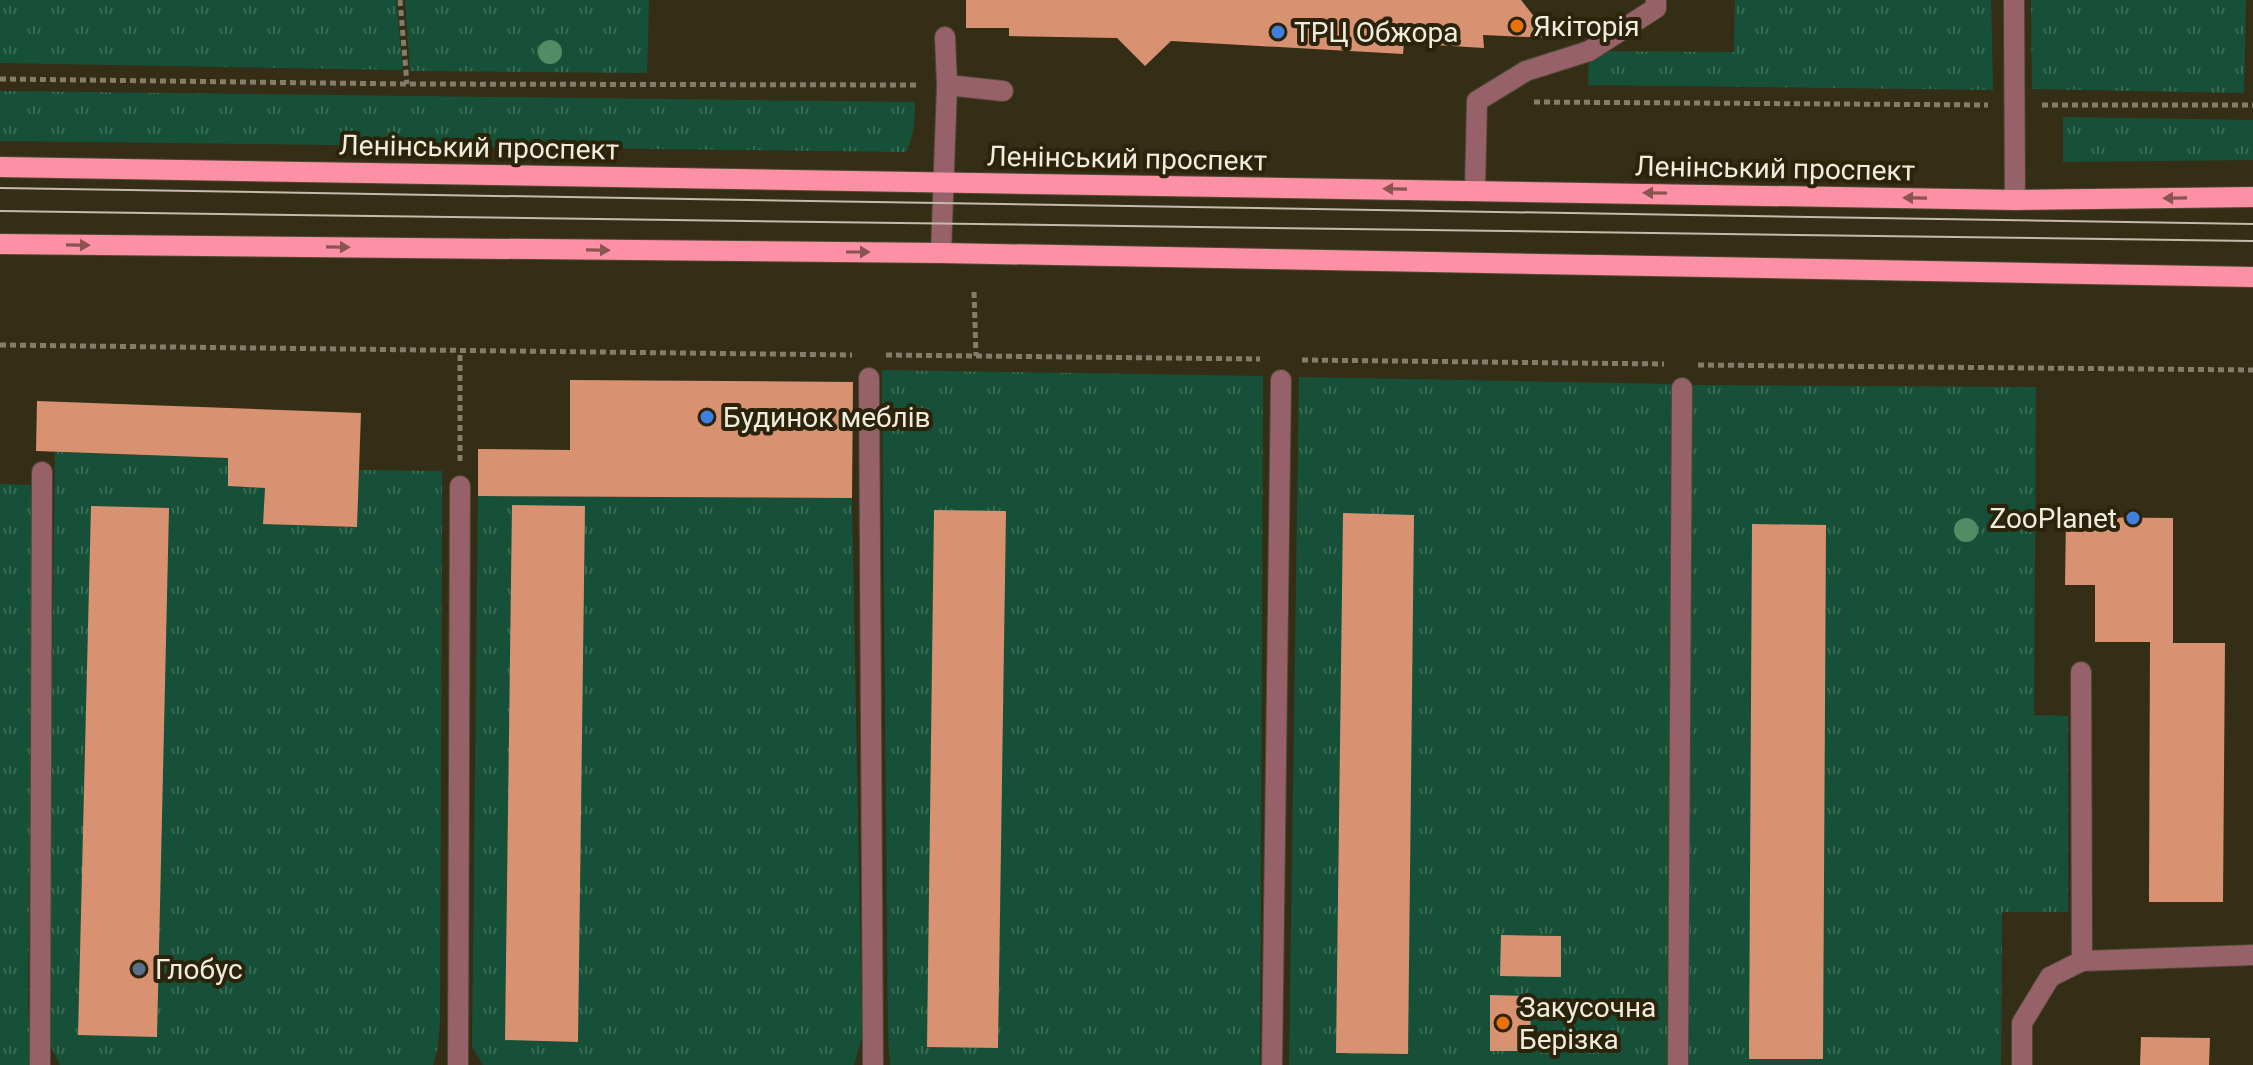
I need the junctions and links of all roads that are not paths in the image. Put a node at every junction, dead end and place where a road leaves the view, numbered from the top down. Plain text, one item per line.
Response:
1 (1656, 0) edge
2 (2014, 0) edge
3 (945, 37) dead end
4 (947, 85) junction
5 (1003, 91) dead end
6 (0, 167) edge
7 (945, 184) junction
8 (1475, 190) junction
9 (2253, 197) edge
10 (2015, 200) junction
11 (0, 244) edge
12 (941, 253) junction
13 (2253, 277) edge
14 (869, 378) dead end
15 (1281, 380) dead end
16 (1682, 388) dead end
17 (42, 472) dead end
18 (460, 486) road end
19 (2081, 672) dead end
20 (2253, 955) edge
21 (2082, 961) junction
22 (40, 1065) edge
23 (458, 1065) edge
24 (873, 1065) edge
25 (1272, 1065) edge
26 (1678, 1065) edge
27 (2022, 1065) edge

1 - 8 street
2 - 10 street
3 - 4 street
4 - 5 street
4 - 7 street
6 - 7 main road, Ленінський проспект
8 -> 7 main road, Ленінський проспект
7 - 12 street
10 -> 8 main road, Ленінський проспект
9 -> 10 main road, Ленінський проспект
11 -> 12 main road
12 - 13 main road
14 - 24 street
15 - 25 street
16 - 26 street
17 - 22 street
18 - 23 street
19 - 21 street
20 - 21 street
21 - 27 street

